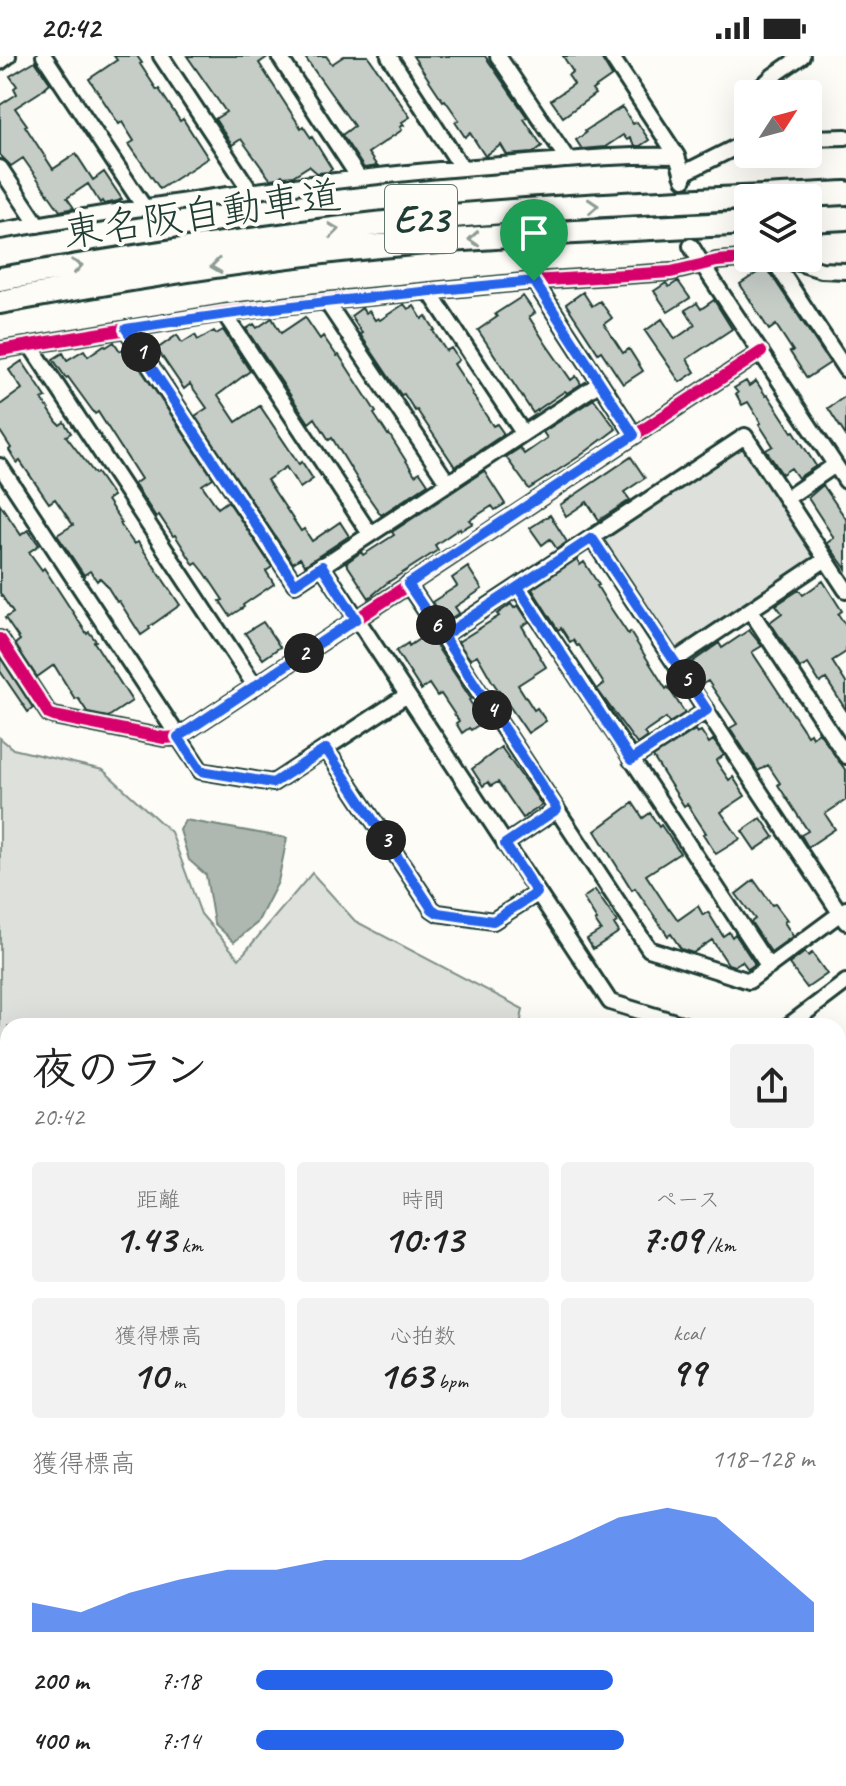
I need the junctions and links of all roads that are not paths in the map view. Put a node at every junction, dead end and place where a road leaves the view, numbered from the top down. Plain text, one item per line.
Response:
1 (8, 56) edge
2 (44, 56) edge
3 (161, 56) edge
4 (279, 56) edge
5 (389, 56) edge
6 (498, 56) edge
7 (611, 56) edge
8 (802, 56) edge
9 (0, 62) edge
10 (769, 80) edge
11 (846, 137) edge
12 (822, 138) edge
13 (734, 149) edge
14 (677, 156) junction
15 (568, 160) junction
16 (0, 168) edge
17 (462, 168) junction
18 (359, 178) junction
19 (251, 192) junction
20 (846, 193) edge
21 (144, 207) junction
22 (846, 218) edge
23 (822, 219) edge
24 (734, 224) edge
25 (38, 225) junction
26 (0, 231) edge
27 (691, 246) dead end
28 (734, 260) edge
29 (702, 264) junction
30 (822, 270) edge
31 (846, 271) edge
32 (781, 272) edge
33 (0, 279) edge
34 (534, 281) junction
35 (429, 291) junction
36 (326, 301) junction
37 (0, 302) edge
38 (224, 313) junction
39 (126, 329) junction
40 (30, 345) junction
41 (0, 350) edge
42 (761, 352) junction
43 (846, 370) edge
44 (600, 383) junction
45 (523, 433) junction
46 (634, 435) junction
47 (835, 465) junction
48 (0, 466) edge
49 (846, 481) edge
50 (448, 483) junction
51 (787, 498) junction
52 (370, 534) junction
53 (592, 538) junction
54 (826, 559) junction
55 (322, 566) junction
56 (408, 584) junction
57 (518, 587) junction
58 (846, 590) edge
59 (750, 610) junction
60 (356, 619) junction
61 (443, 636) junction
62 (0, 639) edge
63 (674, 661) junction
64 (255, 686) junction
65 (407, 695) junction
66 (707, 710) junction
67 (178, 737) junction
68 (326, 749) junction
69 (846, 756) edge
70 (631, 760) junction
71 (557, 809) junction
72 (505, 844) junction
73 (537, 893) junction
74 (844, 914) edge
75 (769, 967) junction
76 (846, 982) edge
77 (662, 1018) edge
78 (799, 1018) edge

1 - 9 street
2 - 21 street
3 - 19 street
4 - 18 street
5 - 17 street
6 - 15 street
7 - 14 street
8 - 10 street
11 - 12 street
13 - 14 street
14 - 15 street
15 - 17 street
16 - 25 street
17 - 18 street
18 - 19 street
19 - 21 street
33 -> 20 highway, 東名阪自動車道 / E23
21 - 25 street
22 - 23 highway
24 -> 37 highway, 東名阪自動車道 / E23
25 - 26 street
27 - 29 street
28 - 29 street
29 - 34 street
29 - 42 street
30 - 31 street
32 - 43 street
34 - 35 street
34 - 44 street
35 - 36 street
35 - 45 street
36 - 38 street
36 - 50 street
38 - 39 street
38 - 52 street
39 - 40 street
39 - 55 street
40 - 41 street
40 - 64 street
42 - 46 street
42 - 47 street
44 - 45 street
44 - 46 street
45 - 50 street
46 - 56 street
47 - 49 street
47 - 51 street
48 - 67 street
50 - 52 street
51 - 53 street
51 - 54 street
52 - 55 street
53 - 57 street
53 - 63 street
54 - 58 street
54 - 59 street
55 - 60 street
56 - 60 street
56 - 61 street
57 - 61 street
57 - 70 street
59 - 63 street
59 - 69 street
60 - 64 street
60 - 65 street
61 - 71 street
62 - 67 street
63 - 66 street
64 - 67 street
65 - 68 street
65 - 72 street
66 - 70 street
66 - 74 street
67 - 68 street
68 - 73 street
70 - 75 street
71 - 72 street
71 - 75 street
72 - 73 street
73 - 77 street
74 - 75 street
76 - 78 street

